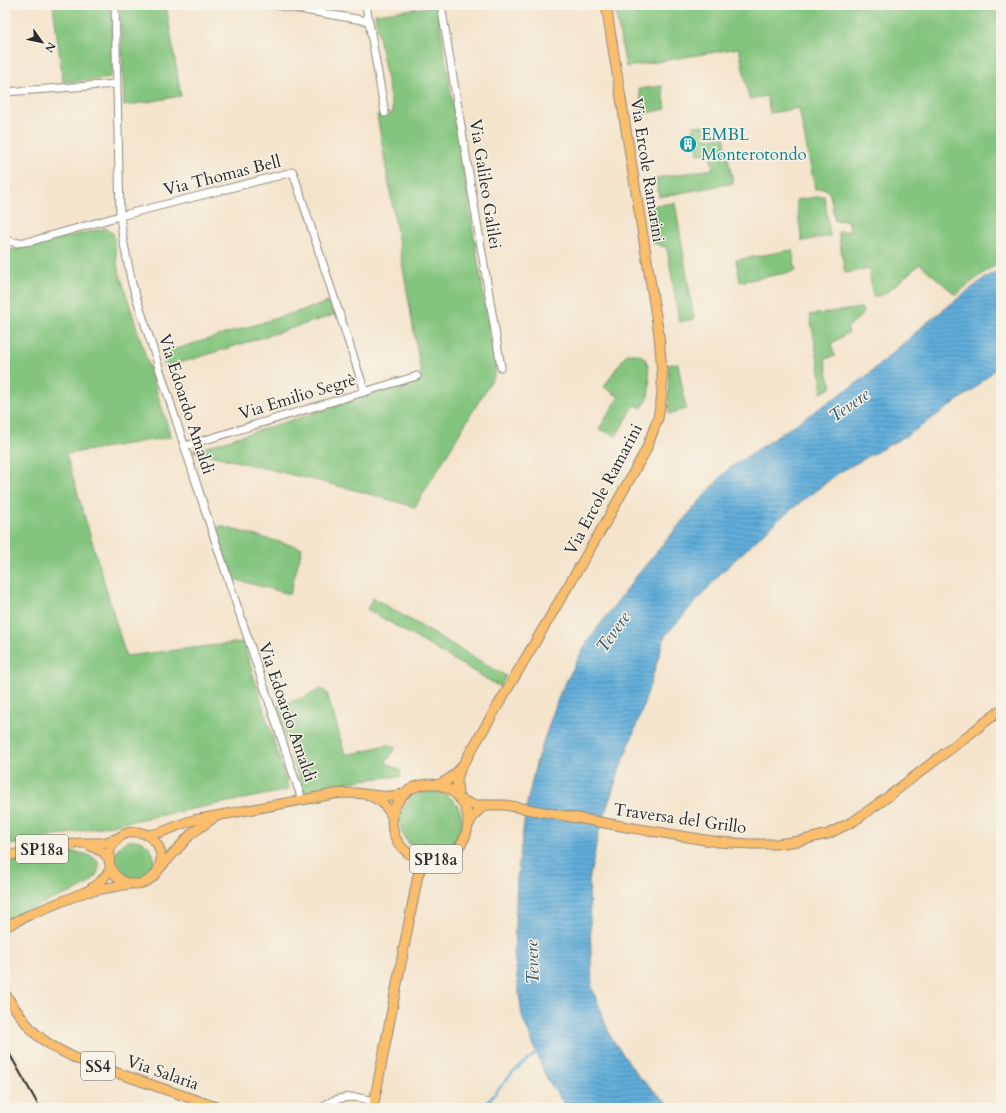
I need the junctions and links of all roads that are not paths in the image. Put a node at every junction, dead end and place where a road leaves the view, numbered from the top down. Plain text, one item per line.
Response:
1 (115, 5) edge
2 (275, 5) edge
3 (366, 5) edge
4 (441, 5) edge
5 (606, 5) edge
6 (368, 21) junction
7 (116, 84) junction
8 (5, 92) edge
9 (385, 112) dead end
10 (120, 216) junction
11 (5, 240) edge
12 (501, 367) dead end
13 (417, 376) dead end
14 (365, 392) junction
15 (185, 446) junction
16 (1001, 710) edge
17 (461, 768) junction
18 (438, 785) junction
19 (406, 793) junction
20 (366, 795) junction
21 (459, 798) junction
22 (302, 800) junction
23 (488, 805) junction
24 (217, 816) junction
25 (393, 818) junction
26 (468, 826) junction
27 (147, 835) junction
28 (119, 838) junction
29 (80, 842) junction
30 (5, 856) edge
31 (109, 859) junction
32 (428, 860) junction
33 (112, 869) junction
34 (158, 869) junction
35 (129, 884) junction
36 (85, 892) junction
37 (5, 927) edge
38 (5, 994) edge
39 (373, 1105) edge
40 (216, 1107) edge
41 (322, 1108) edge

1 - 7 street, Via Edoardo Amaldi
2 - 6 street
3 - 6 street
4 - 12 street, Via Galileo Galilei
5 - 17 main road, Via Ercole Ramarini
6 - 9 street
7 - 8 street
7 - 10 street, Via Edoardo Amaldi
10 - 11 street, Via Thomas Bell
10 - 14 street, Via Thomas Bell
10 - 15 street, Via Edoardo Amaldi
13 - 14 street, Via Emilio Segrè
14 - 15 street, Via Emilio Segrè
15 - 22 street, Via Edoardo Amaldi
16 - 23 main road, Traversa del Grillo
17 - 18 main road, Via Ercole Ramarini
17 - 21 main road, Via Ercole Ramarini
18 - 19 main road
18 - 21 main road, Traversa del Grillo
19 - 20 main road
19 - 25 main road, SP18a
20 - 22 main road
20 - 25 main road
21 - 23 main road, Traversa del Grillo
21 - 26 main road, SP18a
22 - 24 main road
23 - 26 main road
24 - 27 main road
24 - 34 main road
25 - 32 main road, SP18a
26 - 32 main road, SP18a
27 - 28 main road
27 - 34 main road
28 - 29 main road, SP18a
28 - 31 main road
29 - 30 main road, SP18a
29 - 31 main road, SP18a
31 - 33 main road
32 - 39 main road
33 - 35 main road
33 - 36 main road
34 - 35 main road
35 - 36 main road
36 - 37 main road
38 - 40 main road, Via Salaria / SS4
39 - 41 street

